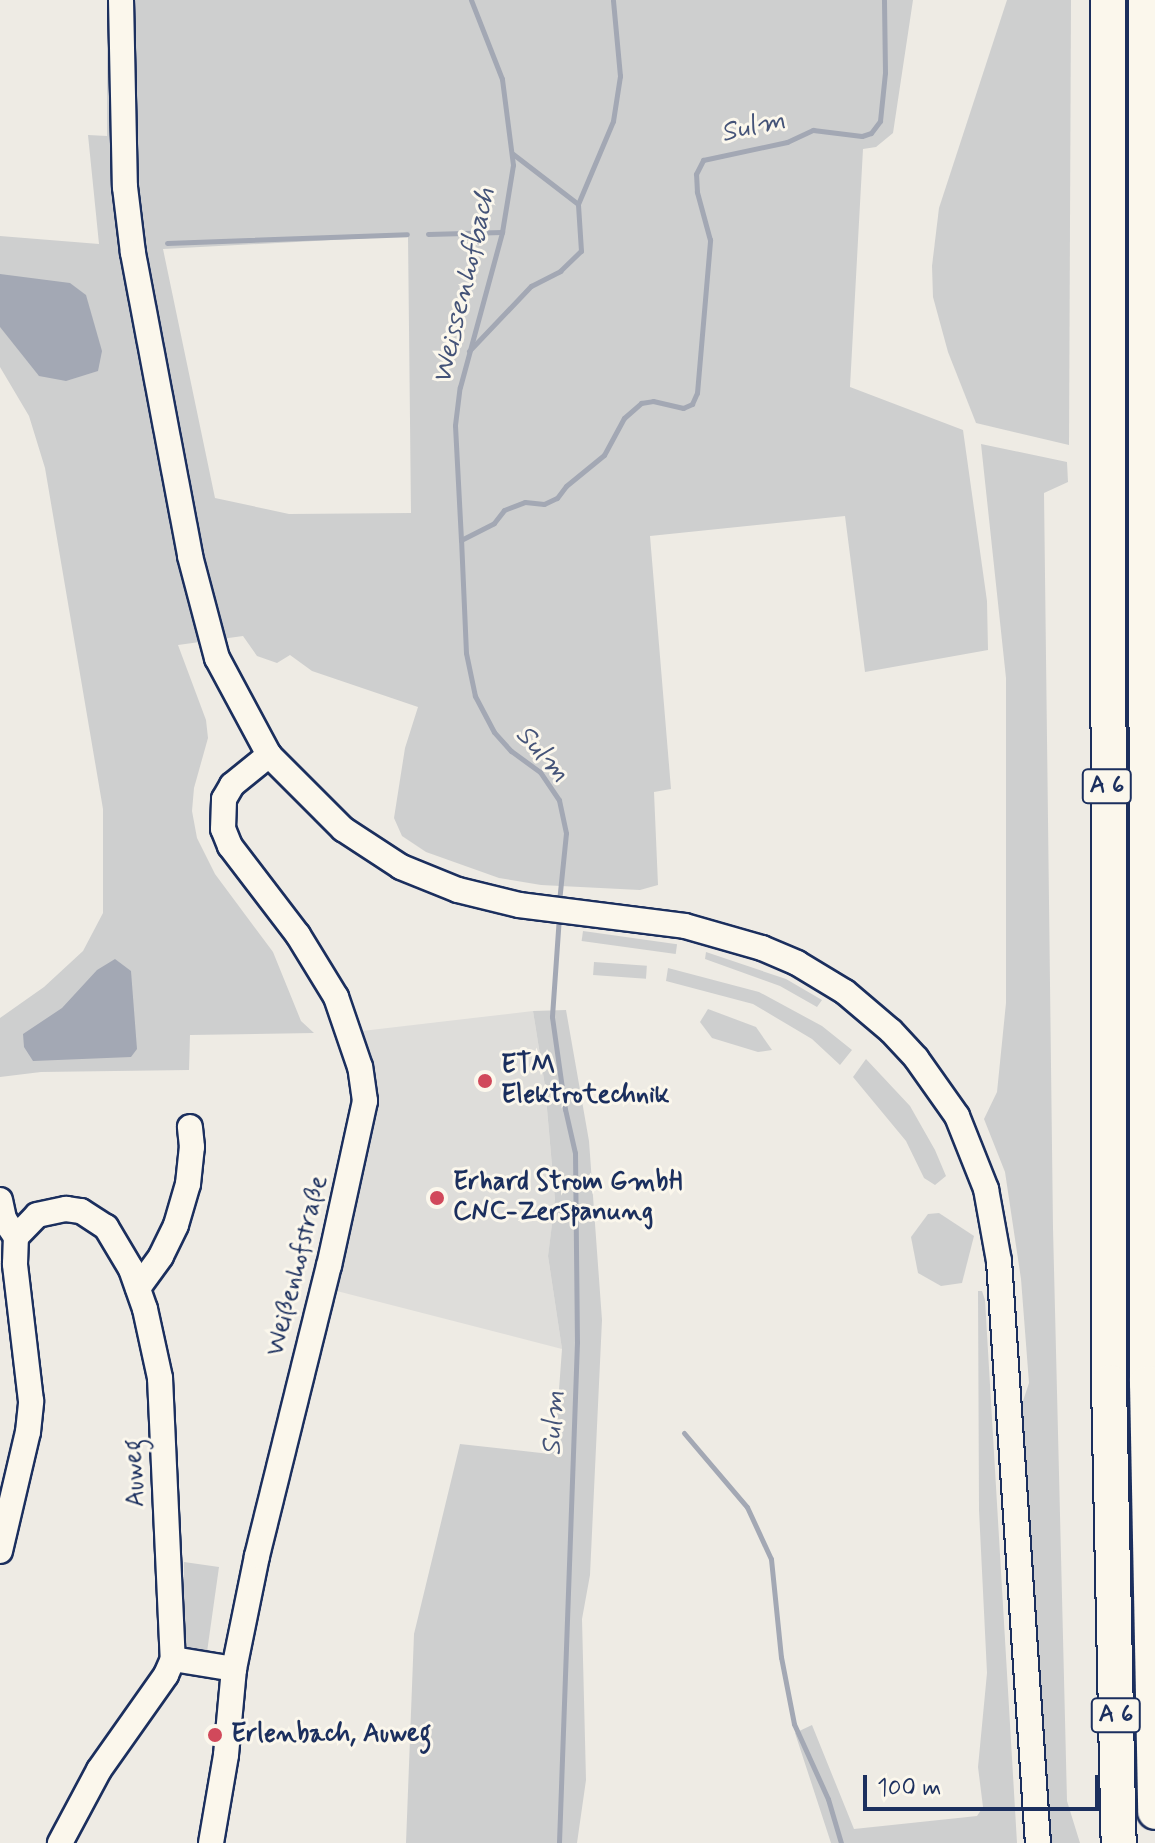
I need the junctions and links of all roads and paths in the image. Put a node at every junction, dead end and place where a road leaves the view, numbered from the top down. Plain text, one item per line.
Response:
1 (121, 0) edge
2 (1108, 0) edge
3 (1147, 3) edge
4 (269, 755) junction
5 (190, 1127) dead end
6 (0, 1200) edge
7 (16, 1237) junction
8 (138, 1288) junction
9 (0, 1551) edge
10 (173, 1659) junction
11 (234, 1669) junction
12 (1155, 1812) edge
13 (60, 1843) edge
14 (211, 1843) edge
15 (1038, 1843) edge
16 (1119, 1843) edge

1 - 4 street
2 - 16 highway, A 6
3 - 12 highway, A 6
4 - 11 street, Weißenhofstraße
4 - 15 street
5 - 8 street
6 - 7 street
7 - 8 street, Auweg
7 - 9 street
8 - 10 street, Auweg
10 - 11 street
10 - 13 street
11 - 14 street, Weißenhofstraße

